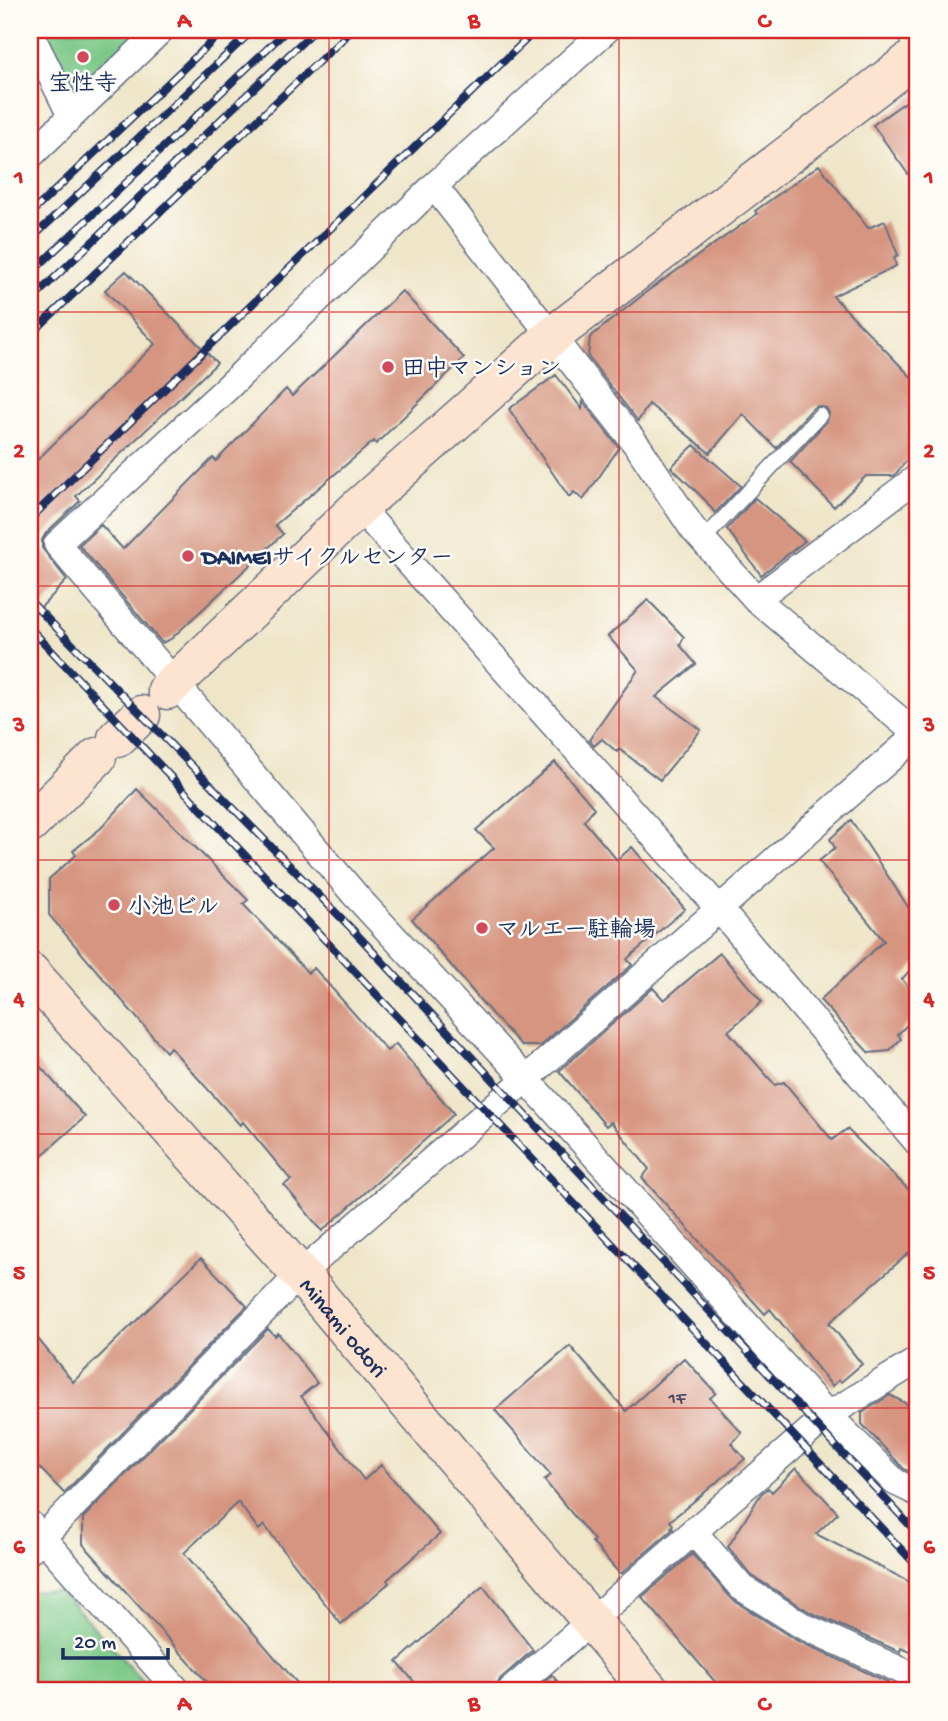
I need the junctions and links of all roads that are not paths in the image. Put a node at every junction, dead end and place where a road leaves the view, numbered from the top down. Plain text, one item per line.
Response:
1 (162, 30) edge
2 (606, 30) edge
3 (908, 30) edge
4 (30, 33) edge
5 (918, 44) edge
6 (918, 55) edge
7 (71, 117) junction
8 (30, 156) edge
9 (433, 186) junction
10 (551, 337) junction
11 (820, 415) dead end
12 (918, 477) edge
13 (359, 507) junction
14 (703, 540) junction
15 (756, 599) junction
16 (139, 717) junction
17 (918, 735) edge
18 (35, 807) edge
19 (720, 910) junction
20 (30, 972) edge
21 (526, 1079) junction
22 (918, 1143) edge
23 (300, 1274) junction
24 (918, 1360) edge
25 (828, 1415) junction
26 (918, 1493) edge
27 (693, 1531) junction
28 (34, 1537) edge
29 (590, 1621) junction
30 (918, 1678) edge
31 (178, 1691) edge
32 (510, 1691) edge
33 (650, 1691) edge

1 - 7 street
2 - 9 street
3 - 5 street
4 - 7 street
6 - 10 street
7 - 8 street
9 - 10 street
9 - 16 street
10 - 13 street
10 - 14 street
11 - 14 lane
12 - 15 street
13 - 16 street
13 - 19 street
14 - 15 street
15 - 17 street
16 - 18 street
16 - 21 street
17 - 19 street
19 - 21 street
19 - 22 street
20 - 23 street, Minami odori
21 - 23 street
21 - 25 street
23 - 28 street
23 - 29 street, Minami odori
24 - 25 street
25 - 26 street
25 - 27 street
27 - 29 street
27 - 30 street
28 - 31 street
29 - 32 street
29 - 33 street, Minami odori

